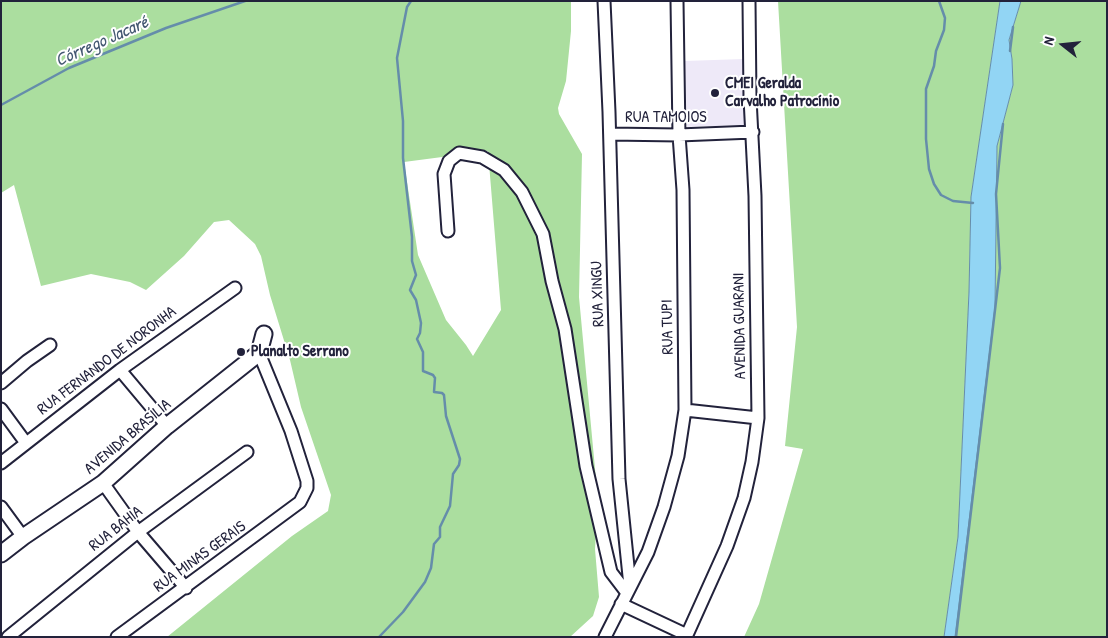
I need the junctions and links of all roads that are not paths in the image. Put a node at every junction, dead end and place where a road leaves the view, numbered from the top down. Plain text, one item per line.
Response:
1 (604, 1) edge
2 (677, 1) edge
3 (749, 1) edge
4 (753, 132) junction
5 (610, 134) junction
6 (679, 135) junction
7 (448, 231) dead end
8 (235, 288) dead end
9 (264, 334) dead end
10 (50, 346) dead end
11 (259, 353) junction
12 (120, 370) junction
13 (1, 383) edge
14 (1, 409) edge
15 (685, 410) junction
16 (758, 418) junction
17 (167, 426) junction
18 (26, 443) junction
19 (247, 452) dead end
20 (1, 463) edge
21 (103, 482) junction
22 (1, 507) edge
23 (138, 532) junction
24 (23, 537) junction
25 (1, 554) edge
26 (186, 588) junction
27 (628, 589) junction
28 (621, 604) junction
29 (686, 636) edge
30 (8, 637) edge
31 (118, 637) edge
32 (605, 637) edge

1 - 5 street, RUA XINGU
2 - 6 street, RUA TUPI
3 - 4 street, AVENIDA GUARANI
4 - 6 street, RUA TAMOIOS
4 - 16 street, AVENIDA GUARANI
5 - 6 street, RUA TAMOIOS
5 - 27 street, RUA XINGU
6 - 15 street, RUA TUPI
7 - 27 street
8 - 12 street, RUA FERNANDO DE NORONHA
9 - 11 street
10 - 13 street
11 - 17 street, AVENIDA BRASÍLIA
11 - 26 street, RUA MINAS GERAIS
12 - 17 street
12 - 18 street, RUA FERNANDO DE NORONHA
14 - 18 street
15 - 16 street
15 - 27 street, RUA TUPI
16 - 29 street, AVENIDA GUARANI
17 - 21 street, AVENIDA BRASÍLIA
18 - 20 street, RUA FERNANDO DE NORONHA
19 - 23 street, RUA BAHIA
21 - 23 street
21 - 24 street, AVENIDA BRASÍLIA
22 - 24 street
23 - 26 street
23 - 30 street, RUA BAHIA
24 - 25 street, AVENIDA BRASÍLIA
26 - 31 street, RUA MINAS GERAIS
27 - 28 street, RUA TUPI
28 - 29 street
28 - 32 street, RUA TUPI

